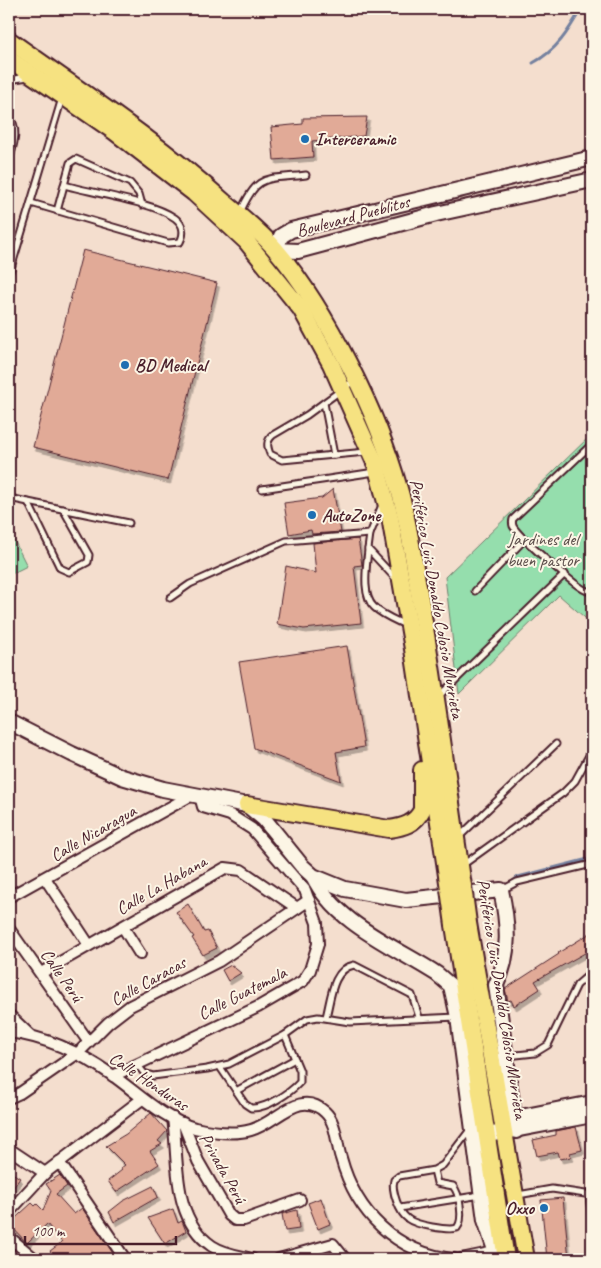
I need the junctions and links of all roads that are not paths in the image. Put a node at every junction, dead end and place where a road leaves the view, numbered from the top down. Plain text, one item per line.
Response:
1 (9, 40) edge
2 (9, 59) edge
3 (52, 71) junction
4 (33, 76) junction
5 (9, 80) edge
6 (66, 90) junction
7 (9, 116) edge
8 (592, 158) edge
9 (9, 162) edge
10 (306, 175) dead end
11 (592, 180) edge
12 (64, 184) junction
13 (480, 185) junction
14 (432, 197) junction
15 (30, 203) junction
16 (486, 203) junction
17 (142, 205) junction
18 (57, 211) junction
19 (436, 214) junction
20 (236, 222) junction
21 (246, 240) junction
22 (276, 250) junction
23 (10, 265) edge
24 (9, 275) edge
25 (278, 278) junction
26 (349, 384) junction
27 (324, 403) junction
28 (591, 446) edge
29 (378, 450) junction
30 (334, 455) junction
31 (386, 470) junction
32 (262, 489) dead end
33 (393, 495) junction
34 (9, 498) edge
35 (28, 502) junction
36 (63, 509) junction
37 (129, 522) dead end
38 (370, 534) junction
39 (525, 539) junction
40 (368, 549) junction
41 (565, 574) junction
42 (403, 590) junction
43 (475, 591) dead end
44 (592, 591) edge
45 (170, 598) dead end
46 (410, 628) junction
47 (426, 634) junction
48 (420, 693) junction
49 (436, 699) junction
50 (9, 722) edge
51 (556, 744) dead end
52 (592, 750) edge
53 (196, 796) junction
54 (247, 805) junction
55 (456, 840) junction
56 (443, 851) junction
57 (592, 864) edge
58 (313, 876) junction
59 (45, 878) junction
60 (454, 879) junction
61 (501, 890) junction
62 (9, 897) edge
63 (309, 900) junction
64 (297, 908) junction
65 (123, 927) junction
66 (9, 929) edge
67 (89, 945) junction
68 (140, 954) dead end
69 (592, 972) edge
70 (41, 973) junction
71 (496, 985) junction
72 (471, 989) junction
73 (9, 1015) edge
74 (326, 1017) junction
75 (419, 1017) junction
76 (458, 1017) junction
77 (9, 1032) edge
78 (31, 1035) junction
79 (285, 1035) junction
80 (88, 1041) junction
81 (78, 1053) junction
82 (504, 1057) junction
83 (294, 1059) junction
84 (137, 1064) junction
85 (220, 1067) junction
86 (113, 1076) junction
87 (236, 1091) junction
88 (9, 1098) edge
89 (142, 1100) junction
90 (592, 1103) edge
91 (592, 1115) edge
92 (173, 1118) junction
93 (183, 1123) junction
94 (508, 1126) junction
95 (477, 1132) junction
96 (9, 1150) edge
97 (59, 1162) junction
98 (434, 1170) junction
99 (44, 1173) junction
100 (482, 1195) junction
101 (591, 1195) edge
102 (515, 1196) junction
103 (300, 1200) dead end
104 (458, 1200) junction
105 (10, 1206) edge
106 (400, 1208) junction
107 (592, 1222) edge
108 (9, 1237) edge
109 (425, 1257) edge
110 (500, 1257) edge
111 (35, 1259) edge
112 (125, 1259) edge
113 (252, 1259) edge
114 (280, 1259) edge
115 (345, 1259) edge
116 (454, 1259) edge
117 (461, 1259) edge
118 (526, 1259) edge

1 - 3 main road, Periférico Luis Donaldo Colosio Murrieta
2 - 4 main road, Periférico Luis Donaldo Colosio Murrieta
3 - 4 lane
3 - 6 main road, Periférico Luis Donaldo Colosio Murrieta
4 - 5 lane
4 - 6 main road, Periférico Luis Donaldo Colosio Murrieta
6 - 15 lane
6 - 20 main road, Periférico Luis Donaldo Colosio Murrieta
7 - 9 lane
8 - 13 street, Boulevard Pueblitos
10 - 20 lane
11 - 16 street, Boulevard Pueblitos
12 - 17 lane
12 - 17 lane
12 - 18 lane
13 - 14 street, Boulevard Pueblitos
13 - 16 street
14 - 19 street
14 - 22 street, Boulevard Pueblitos
15 - 18 lane
15 - 23 lane
16 - 19 street, Boulevard Pueblitos
17 - 18 lane
19 - 22 street, Boulevard Pueblitos
20 - 21 main road, Periférico Luis Donaldo Colosio Murrieta
20 - 22 main road, Periférico Luis Donaldo Colosio Murrieta
21 - 22 main road
21 - 25 main road, Periférico Luis Donaldo Colosio Murrieta
22 - 25 main road
22 - 26 main road, Periférico Luis Donaldo Colosio Murrieta
23 - 24 lane
25 - 26 main road, Periférico Luis Donaldo Colosio Murrieta
26 - 27 lane
26 - 29 main road, Periférico Luis Donaldo Colosio Murrieta
27 - 30 lane
27 - 30 lane
28 - 39 lane
29 - 30 lane
29 - 31 main road, Periférico Luis Donaldo Colosio Murrieta
31 - 32 lane
31 - 33 main road, Periférico Luis Donaldo Colosio Murrieta
33 - 38 lane
33 - 42 main road, Periférico Luis Donaldo Colosio Murrieta
33 - 47 main road, Periférico Luis Donaldo Colosio Murrieta
34 - 35 lane
35 - 36 lane
35 - 36 lane
36 - 37 lane
38 - 40 lane
38 - 45 lane
39 - 41 lane
39 - 43 lane
40 - 42 lane
40 - 46 lane
41 - 44 lane
41 - 49 lane
42 - 46 main road, Periférico Luis Donaldo Colosio Murrieta
46 - 47 lane
46 - 48 main road, Periférico Luis Donaldo Colosio Murrieta
47 - 49 main road, Periférico Luis Donaldo Colosio Murrieta
48 - 54 main road
48 - 56 main road, Periférico Luis Donaldo Colosio Murrieta
49 - 55 main road, Periférico Luis Donaldo Colosio Murrieta
50 - 53 street
51 - 55 lane
52 - 60 lane
53 - 54 street
53 - 59 street, Calle Nicaragua
53 - 63 street, Calle Guatemala
54 - 58 street
55 - 56 lane
55 - 60 main road, Periférico Luis Donaldo Colosio Murrieta
56 - 60 main road, Periférico Luis Donaldo Colosio Murrieta
57 - 61 lane
58 - 61 street
58 - 76 street
59 - 62 street, Calle Nicaragua
59 - 67 street
60 - 72 main road, Periférico Luis Donaldo Colosio Murrieta, bridge
61 - 71 street
63 - 64 street, Calle Caracas
63 - 84 street, Calle Guatemala
64 - 65 street, Calle La Habana
64 - 80 street, Calle Caracas
65 - 67 street, Calle La Habana
65 - 68 street
66 - 70 street, Calle Perú
67 - 70 street, Calle La Habana
69 - 82 lane
70 - 80 street, Calle Perú
71 - 72 street
71 - 82 street
72 - 94 main road, Periférico Luis Donaldo Colosio Murrieta
72 - 95 main road, Periférico Luis Donaldo Colosio Murrieta
73 - 78 street
74 - 75 lane
74 - 75 lane
74 - 79 lane
75 - 76 lane
76 - 95 street
77 - 78 street, Calle Honduras
78 - 81 street, Calle Honduras
79 - 83 lane
79 - 85 lane
80 - 81 street, Calle Caracas
81 - 86 street, Calle Honduras
81 - 88 street, Calle Caracas
82 - 94 street
83 - 87 lane
83 - 87 lane
84 - 85 lane
84 - 86 street, Calle Guatemala
85 - 87 lane
86 - 89 street, Calle Honduras
89 - 92 street, Calle Honduras
89 - 97 street
90 - 94 street
91 - 94 street
92 - 93 street, Calle Honduras
92 - 113 street
93 - 103 street, Privada Perú
93 - 109 street, Calle Honduras
94 - 95 street
94 - 102 main road, Periférico Luis Donaldo Colosio Murrieta
95 - 98 lane
95 - 100 street
95 - 110 main road, Periférico Luis Donaldo Colosio Murrieta
96 - 99 street
97 - 99 street
97 - 112 street
98 - 104 lane
98 - 106 lane
99 - 105 street
100 - 104 lane
100 - 110 street
101 - 102 lane
101 - 107 lane
102 - 118 main road, Periférico Luis Donaldo Colosio Murrieta
104 - 106 lane
104 - 106 lane
108 - 111 street
109 - 116 street, Calle Honduras
110 - 117 street
114 - 115 street

